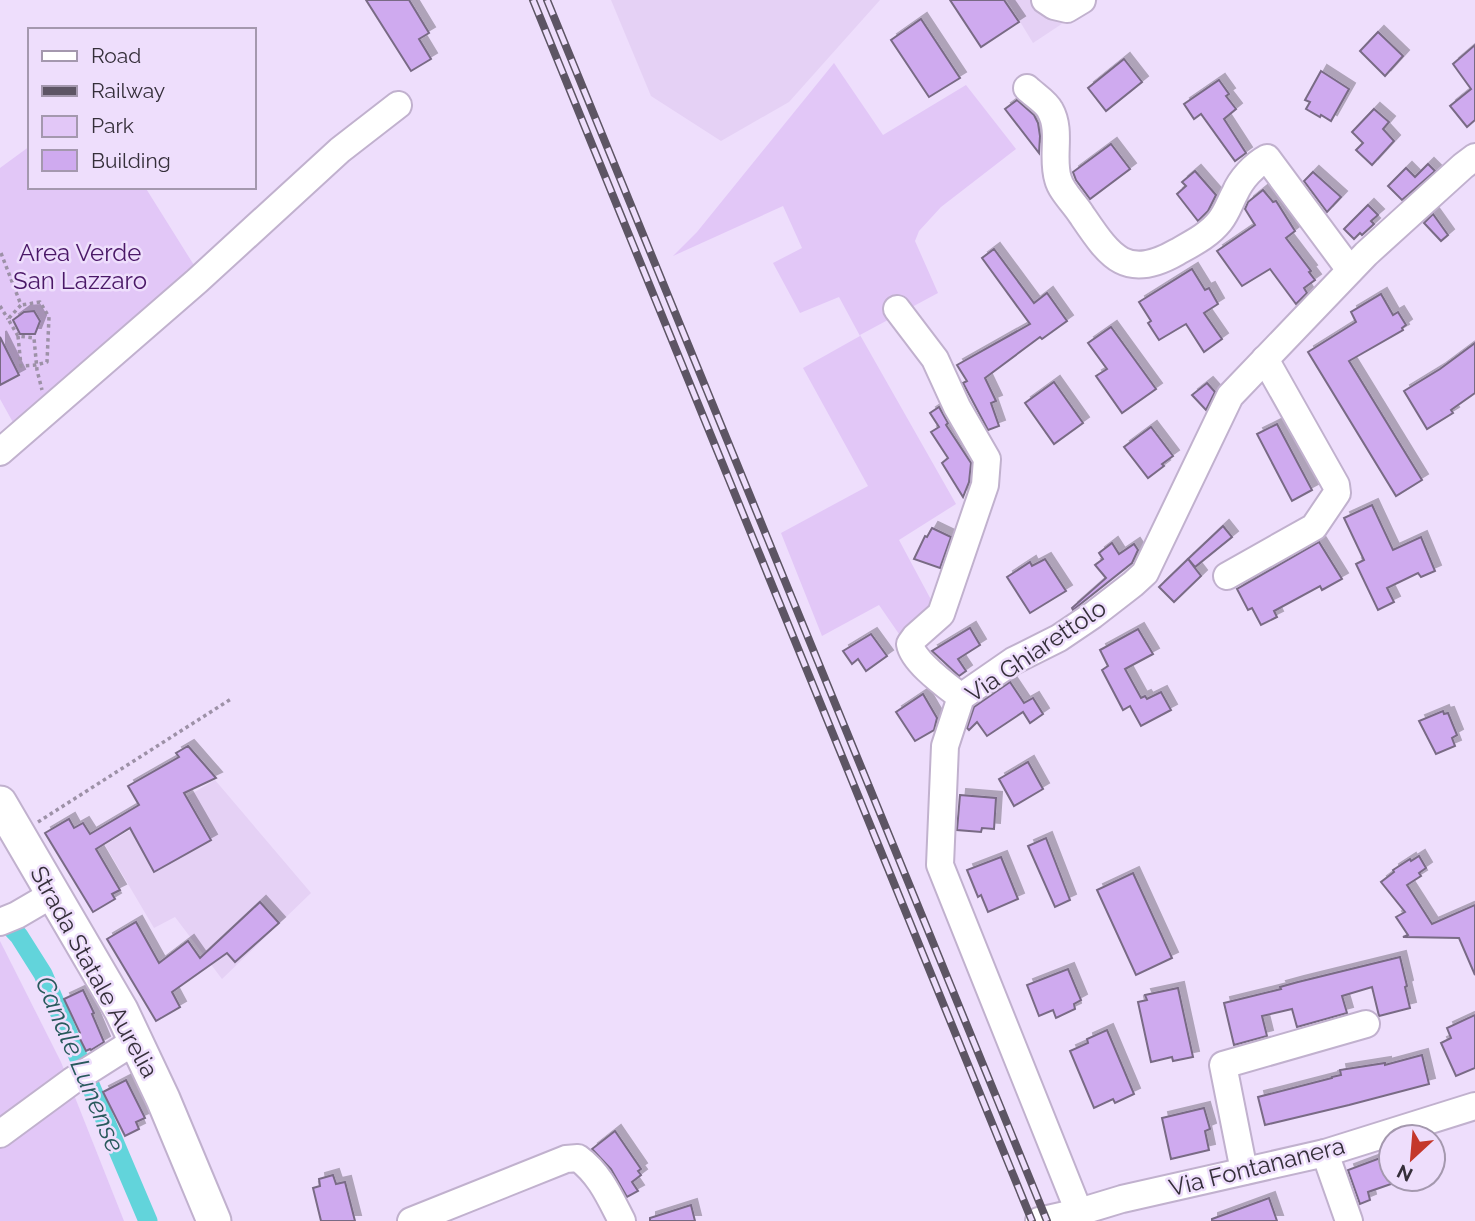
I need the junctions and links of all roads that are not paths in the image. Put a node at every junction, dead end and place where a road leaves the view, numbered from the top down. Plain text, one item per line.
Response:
1 (1045, 0) edge
2 (1082, 0) edge
3 (1027, 88) dead end
4 (398, 105) dead end
5 (1475, 157) edge
6 (1350, 270) junction
7 (897, 309) dead end
8 (1265, 359) junction
9 (0, 452) edge
10 (1227, 576) dead end
11 (961, 697) junction
12 (0, 803) edge
13 (53, 894) junction
14 (9, 918) edge
15 (1366, 1024) dead end
16 (135, 1041) junction
17 (1475, 1106) edge
18 (0, 1134) edge
19 (1325, 1153) junction
20 (1244, 1171) junction
21 (1127, 1210) edge
22 (1079, 1212) junction
23 (214, 1221) edge
24 (411, 1221) edge
25 (622, 1221) edge
26 (1039, 1221) edge
27 (1349, 1221) edge

1 - 2 street
3 - 6 street
4 - 9 street
5 - 6 street, Via Ghiarettolo
6 - 8 street, Via Ghiarettolo
7 - 11 street
8 - 10 street
8 - 11 street, Via Ghiarettolo
11 - 22 street, Via Ghiarettolo
12 - 13 main road, Strada Statale Aurelia
13 - 14 street
13 - 16 main road, Strada Statale Aurelia
15 - 20 street
16 - 18 street
16 - 23 main road, Strada Statale Aurelia
17 - 19 street, Via Fontananera
19 - 20 street, Via Fontananera
19 - 27 street
20 - 21 street, Via Fontananera
21 - 22 street, Via Fontananera
22 - 26 street
24 - 25 street

